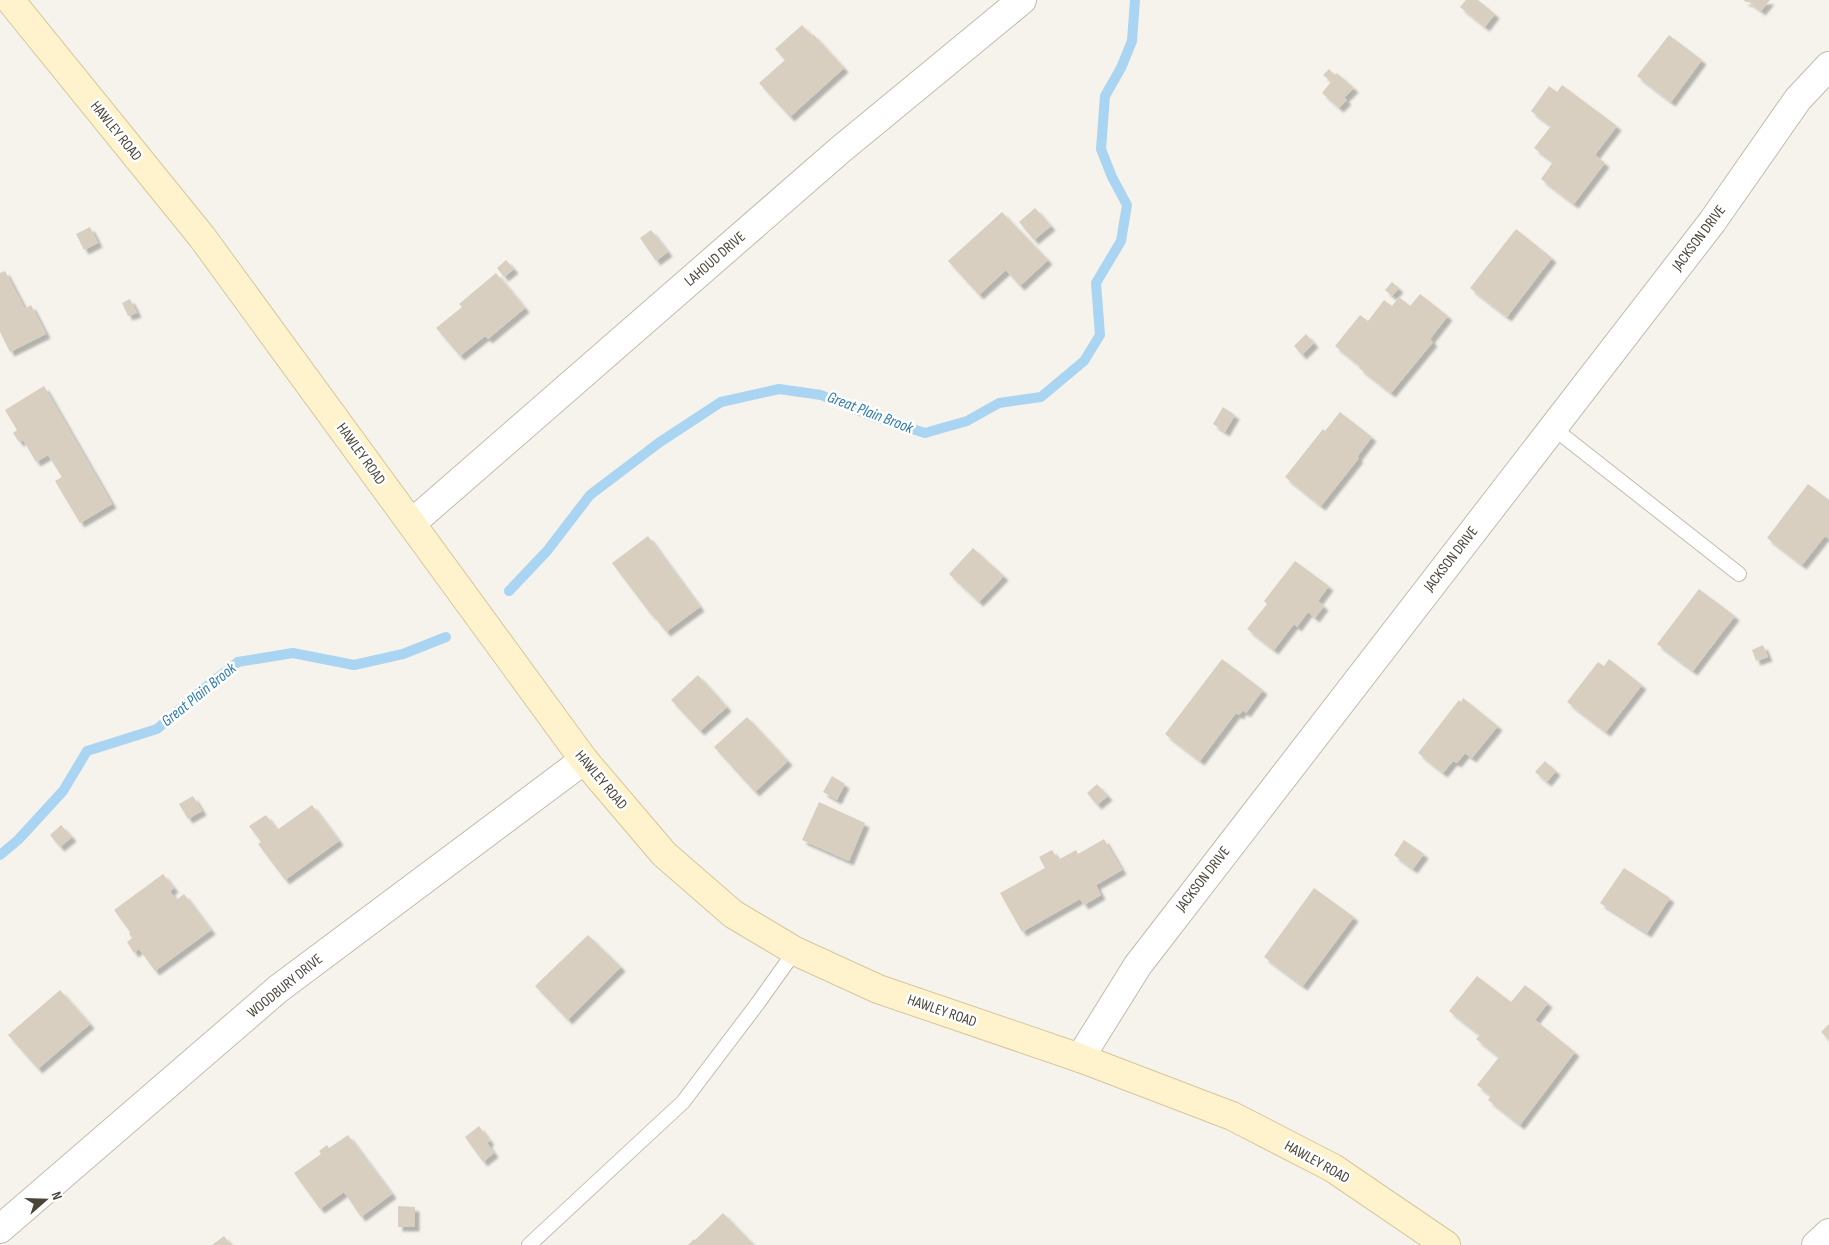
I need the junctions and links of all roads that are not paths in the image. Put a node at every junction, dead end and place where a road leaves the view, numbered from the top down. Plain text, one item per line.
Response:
1 (1022, 0) edge
2 (8, 4) edge
3 (1829, 66) edge
4 (1552, 428) junction
5 (412, 523) junction
6 (1739, 574) dead end
7 (584, 760) junction
8 (794, 951) junction
9 (1080, 1058) junction
10 (0, 1229) edge
11 (1829, 1233) edge
12 (529, 1245) edge
13 (1446, 1245) edge
14 (1816, 1245) edge

1 - 5 street, LAHOUD DRIVE
2 - 5 street, HAWLEY ROAD
3 - 4 street, JACKSON DRIVE
4 - 6 lane
4 - 9 street, JACKSON DRIVE
5 - 7 street, HAWLEY ROAD
7 - 8 street, HAWLEY ROAD
7 - 10 street, WOODBURY DRIVE
8 - 9 street, HAWLEY ROAD
8 - 12 lane
9 - 13 street, HAWLEY ROAD
11 - 14 street

